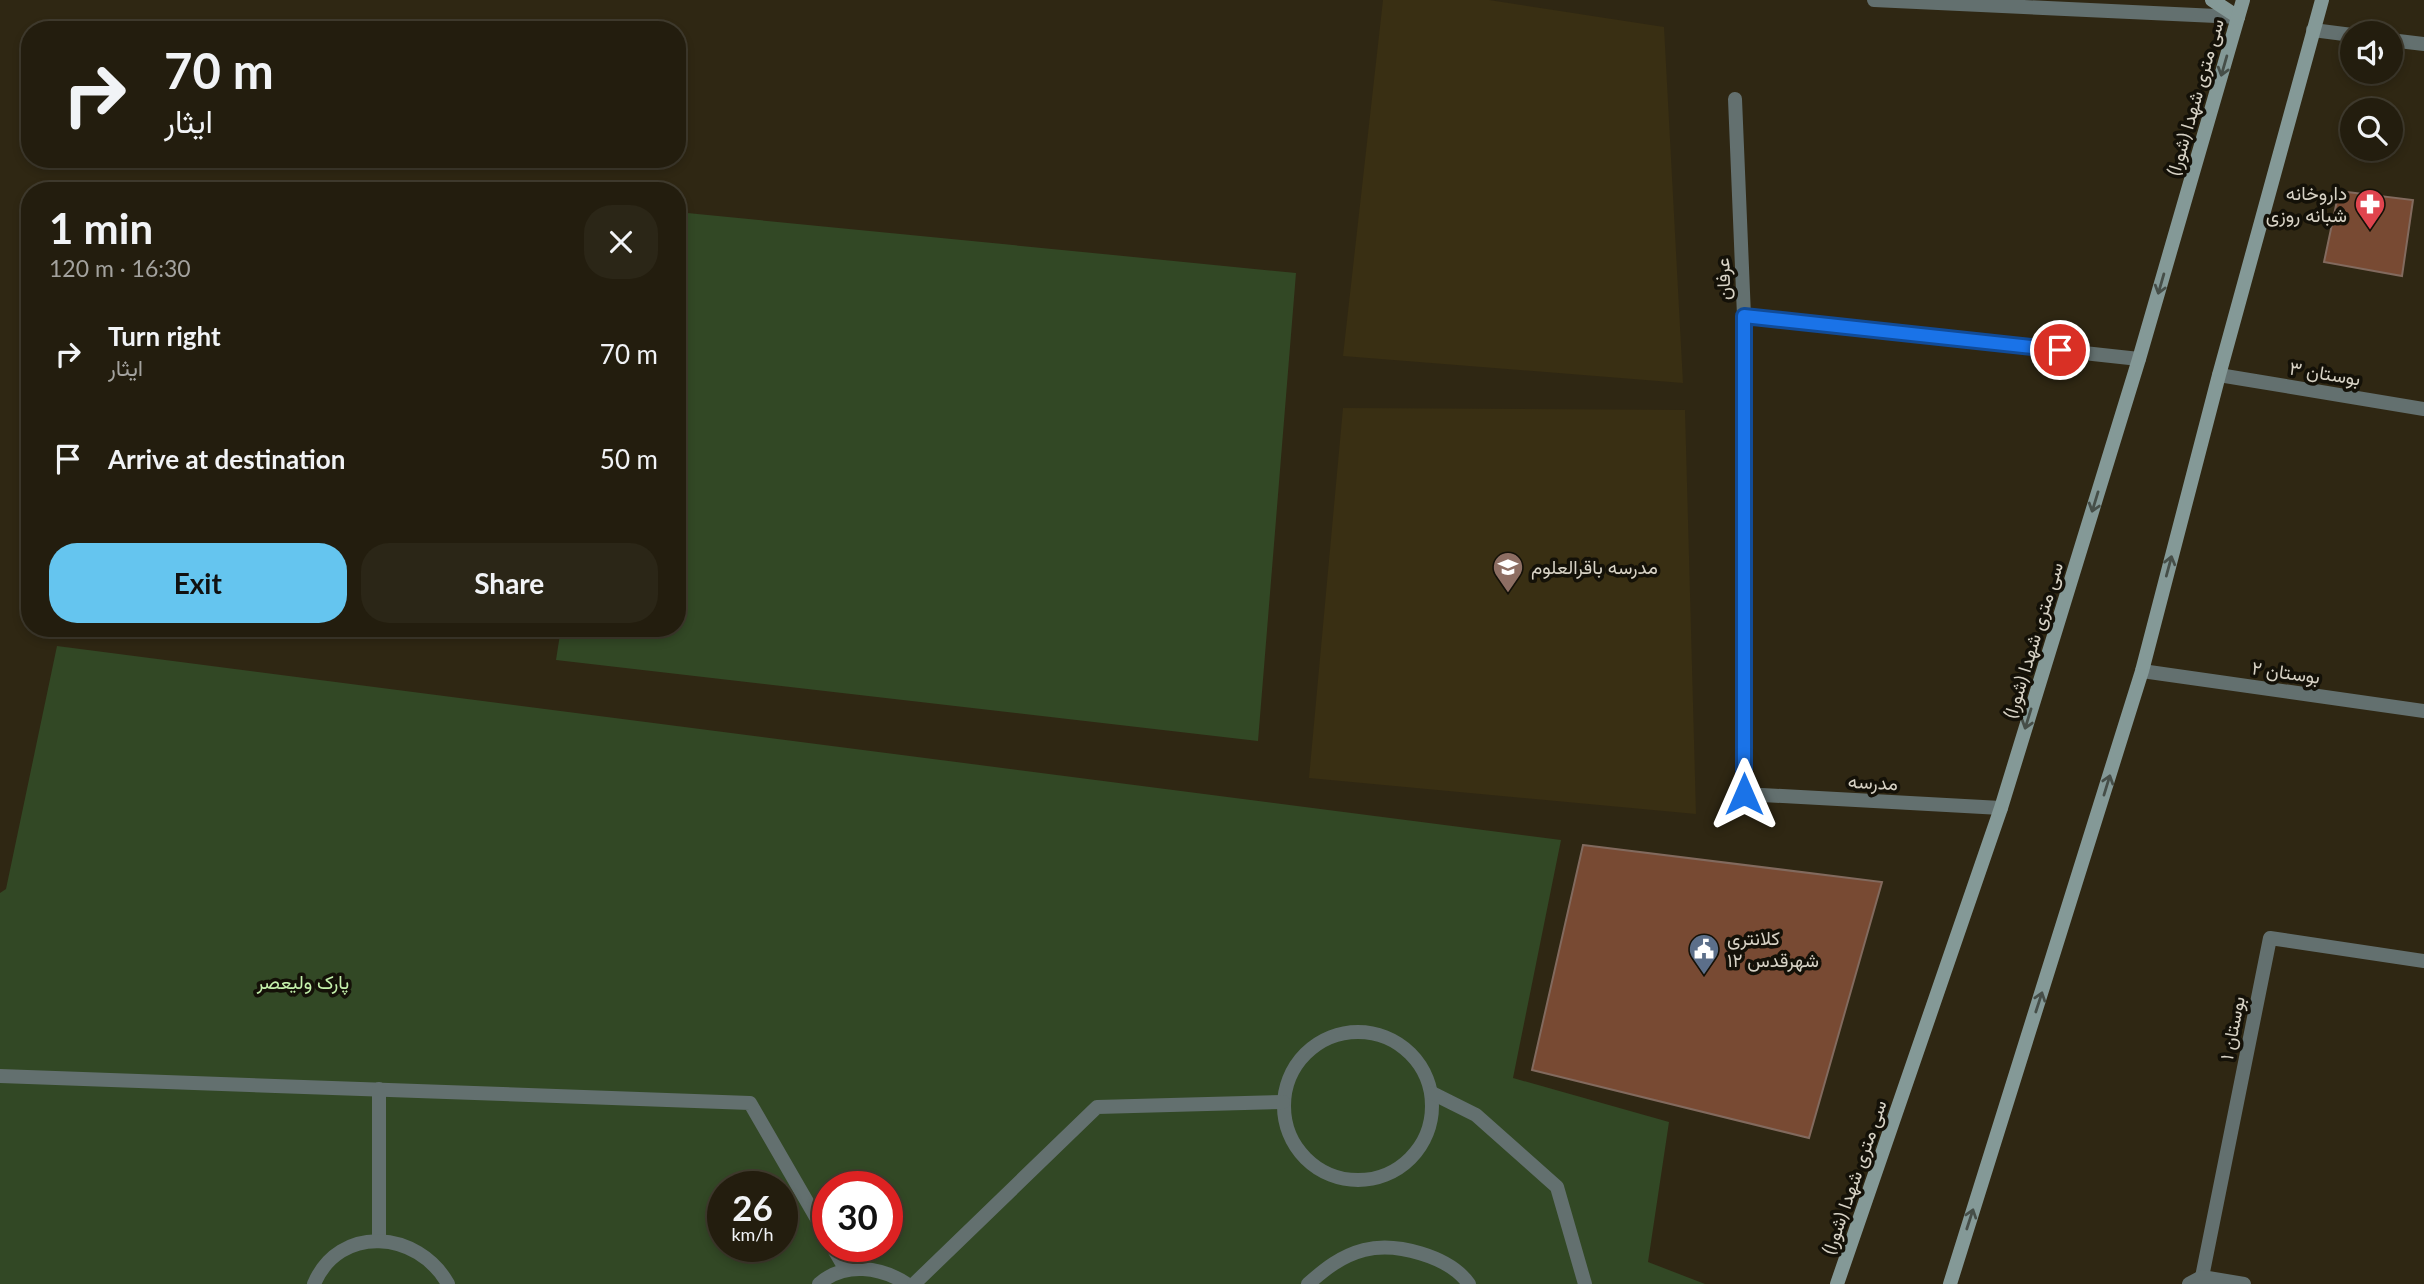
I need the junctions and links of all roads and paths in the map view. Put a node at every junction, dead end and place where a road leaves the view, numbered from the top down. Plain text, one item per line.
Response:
1 (1874, 0) edge
2 (2212, 0) edge
3 (2243, 0) edge
4 (2322, 0) edge
5 (2238, 17) junction
6 (2313, 30) junction
7 (2340, 33) edge
8 (2403, 42) edge
9 (2424, 44) edge
10 (1735, 99) dead end
11 (1744, 316) junction
12 (2139, 359) junction
13 (2219, 375) junction
14 (2424, 409) edge
15 (2142, 671) junction
16 (2424, 711) edge
17 (1744, 794) joint
18 (2001, 808) junction
19 (2424, 961) edge
20 (0, 1076) edge
21 (379, 1089) junction
22 (1432, 1093) junction
23 (1283, 1102) junction
24 (812, 1210) edge
25 (379, 1241) junction
26 (841, 1262) edge
27 (846, 1270) junction
28 (2196, 1281) edge
29 (314, 1284) edge
30 (448, 1284) edge
31 (819, 1284) edge
32 (907, 1284) edge
33 (914, 1284) edge
34 (1308, 1284) edge
35 (1469, 1284) edge
36 (1585, 1284) edge
37 (1837, 1284) edge
38 (1950, 1284) edge
39 (2244, 1284) edge

1 - 5 street
2 - 5 main road
3 - 5 main road, سی متری شهدا (شورا)
4 - 6 main road
5 -> 12 main road, سی متری شهدا (شورا)
6 - 7 street
6 - 13 main road
8 - 9 street
10 - 11 street, عرفان
11 - 12 street
11 - 17 street, عرفان
12 -> 18 main road, سی متری شهدا (شورا)
13 - 14 street, بوستان ۳
15 -> 13 main road
15 - 16 street, بوستان ۲
38 -> 15 main road
17 - 18 street, مدرسه
18 - 37 main road, سی متری شهدا (شورا)
19 - 28 street, بوستان ۱
20 - 21 street
21 - 24 street
21 - 25 street
22 - 23 street
22 - 23 street
22 - 36 street
23 - 33 street
25 - 29 street
25 - 30 street
26 - 27 street
27 - 31 street
27 - 32 street
28 - 39 street
34 - 35 street

